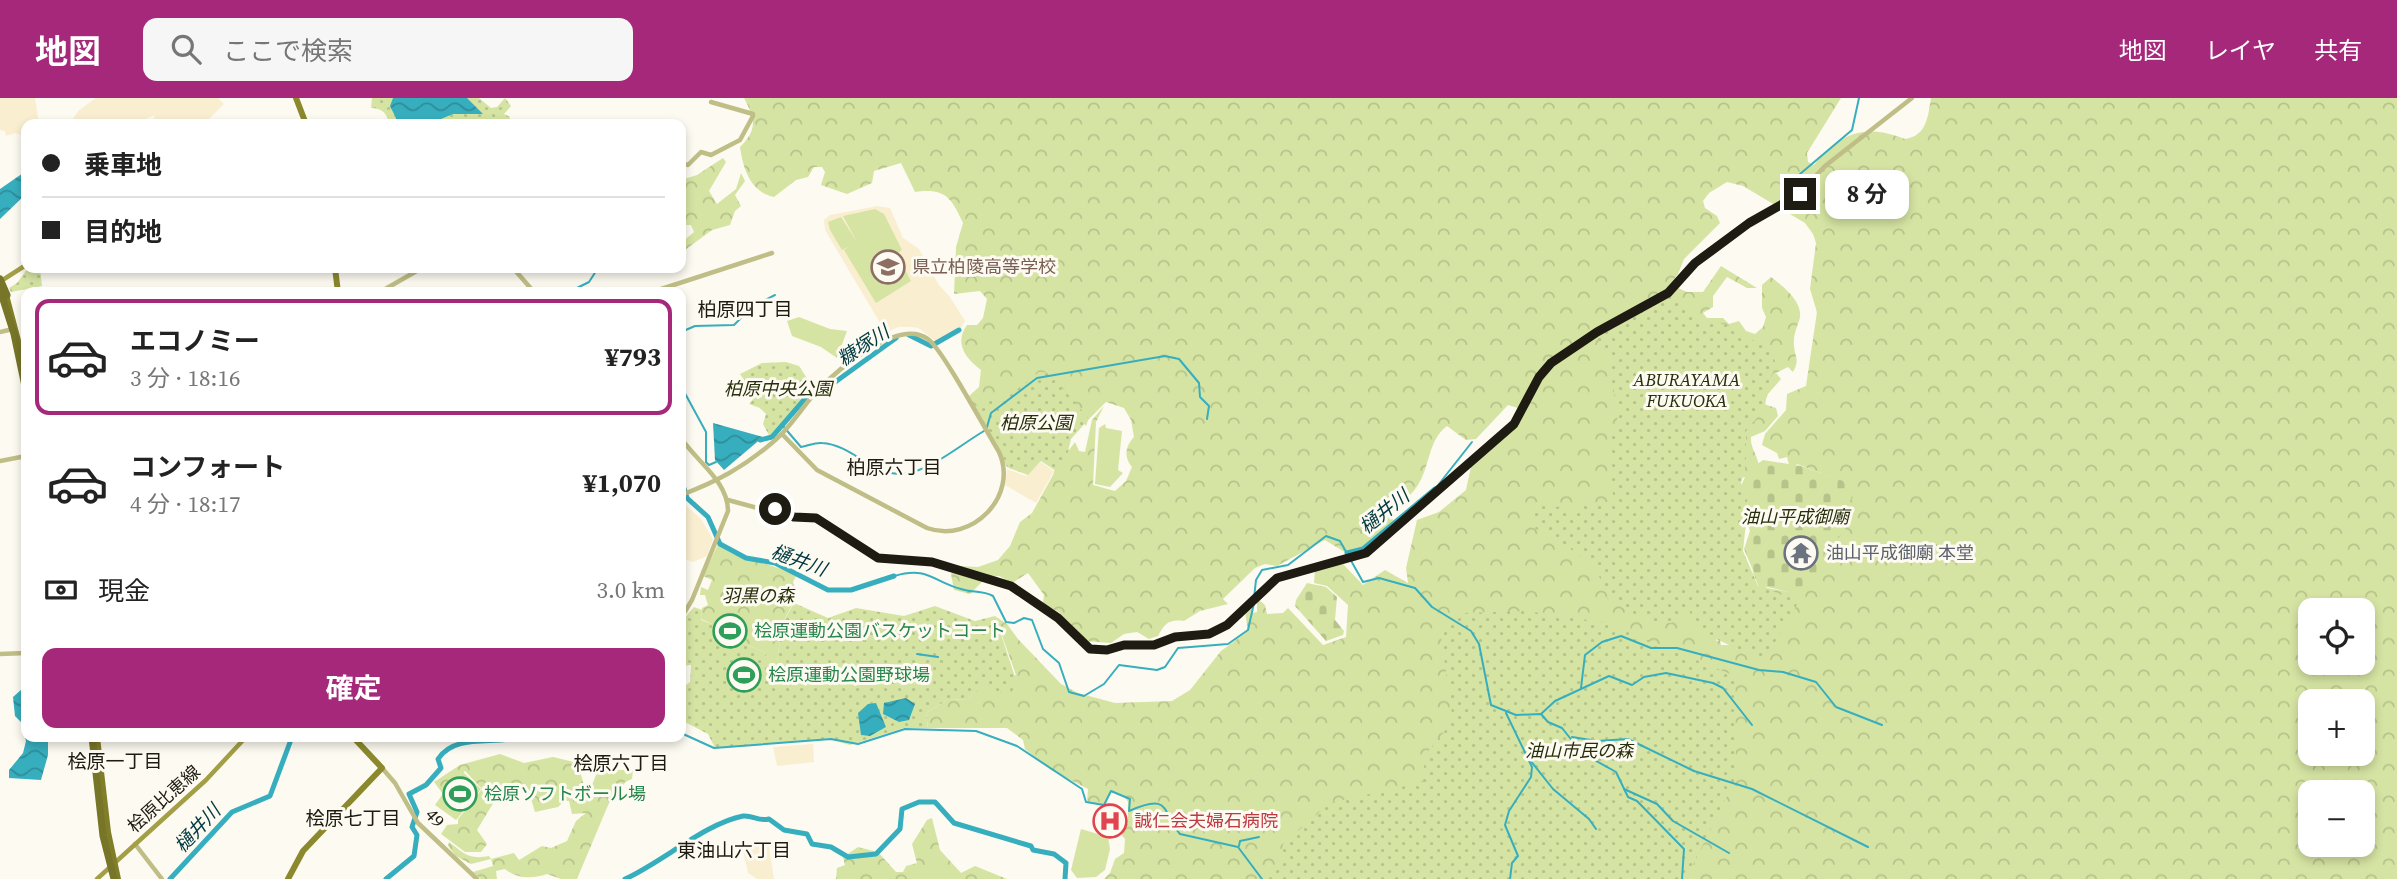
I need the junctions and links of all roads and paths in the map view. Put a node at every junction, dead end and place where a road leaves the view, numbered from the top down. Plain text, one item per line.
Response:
1 (296, 98) edge
2 (1912, 98) edge
3 (711, 102) dead end
4 (304, 119) edge
5 (686, 164) edge
6 (772, 253) dead end
7 (21, 268) edge
8 (413, 273) edge
9 (517, 273) edge
10 (0, 281) edge
11 (389, 287) edge
12 (530, 287) edge
13 (667, 287) edge
14 (0, 290) edge
15 (0, 297) edge
16 (14, 328) junction
17 (0, 332) edge
18 (21, 346) edge
19 (21, 352) edge
20 (21, 368) edge
21 (21, 370) edge
22 (785, 431) junction
23 (686, 444) edge
24 (21, 457) edge
25 (0, 461) edge
26 (718, 482) junction
27 (686, 493) edge
28 (728, 500) junction
29 (686, 610) edge
30 (21, 653) edge
31 (0, 654) edge
32 (94, 742) edge
33 (94, 742) edge
34 (95, 742) edge
35 (242, 742) edge
36 (358, 742) edge
37 (382, 768) junction
38 (135, 844) junction
39 (115, 863) junction
40 (109, 869) junction
41 (97, 879) edge
42 (116, 879) edge
43 (162, 879) edge
44 (288, 879) edge
45 (477, 879) edge

1 - 4 main road
2 - 28 street
3 - 5 street
6 - 13 street
7 - 10 main road
8 - 11 street
9 - 12 street
10 - 16 highway
10 - 18 highway, bridge
14 - 20 highway, bridge
15 - 16 highway
16 - 17 street
16 - 19 highway
16 - 21 highway
22 - 22 street
22 - 26 street
23 - 26 street
24 - 25 street
26 - 27 street
26 - 28 street
28 - 29 street
30 - 31 street
32 - 40 highway
33 - 42 highway, bridge
34 - 39 highway
35 - 38 main road, 桧原比恵線
36 - 37 main road, 49
37 - 44 main road
37 - 45 street, 49 / 49
38 - 39 main road, 桧原比恵線
38 - 43 street
39 - 40 main road, 桧原比恵線
39 - 42 highway
40 - 41 main road, 桧原比恵線
40 - 42 highway

